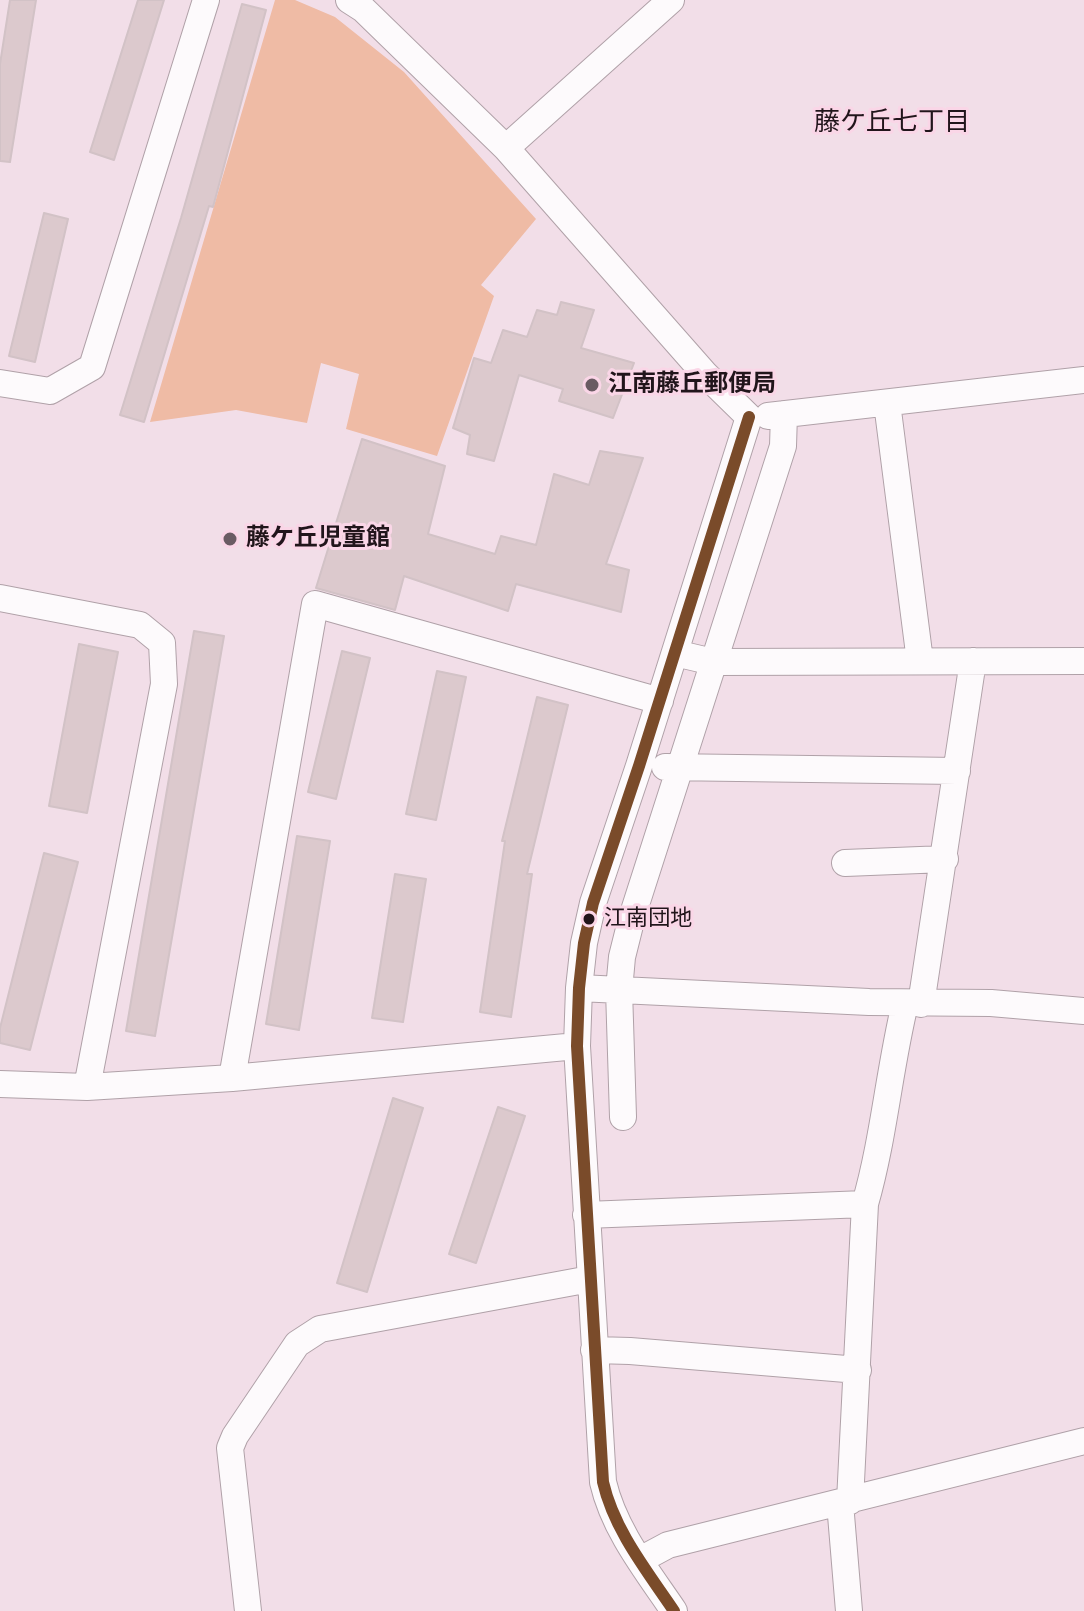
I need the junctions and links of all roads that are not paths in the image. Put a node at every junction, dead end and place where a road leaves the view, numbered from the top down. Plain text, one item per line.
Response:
1 (206, 0) edge
2 (349, 0) edge
3 (671, 0) edge
4 (506, 148) junction
5 (1084, 380) edge
6 (0, 383) edge
7 (887, 403) junction
8 (784, 414) junction
9 (749, 417) junction
10 (0, 598) edge
11 (697, 658) junction
12 (920, 661) junction
13 (973, 661) junction
14 (1084, 661) edge
15 (660, 701) junction
16 (663, 767) junction
17 (957, 771) junction
18 (945, 859) junction
19 (845, 863) dead end
20 (602, 989) junction
21 (913, 1004) junction
22 (1084, 1011) edge
23 (577, 1046) junction
24 (232, 1078) junction
25 (0, 1084) edge
26 (87, 1087) junction
27 (623, 1117) dead end
28 (865, 1204) junction
29 (606, 1215) junction
30 (590, 1279) junction
31 (613, 1351) junction
32 (858, 1370) junction
33 (1084, 1441) edge
34 (845, 1502) junction
35 (655, 1551) junction
36 (248, 1611) edge
37 (674, 1611) edge
38 (849, 1611) edge

1 - 6 street
2 - 4 street
3 - 4 street
4 - 9 street
5 - 7 street
7 - 8 street
7 - 12 street
8 - 9 street
8 - 11 street
9 - 11 street
10 - 26 street
11 - 12 street
11 - 15 street
11 - 16 street
12 - 13 street
13 - 14 street
13 - 17 street
15 - 16 street
15 - 24 street
16 - 17 street
16 - 20 street
16 - 20 street
17 - 18 street
18 - 19 street
18 - 21 street
20 - 21 street
20 - 23 street
20 - 27 street
21 - 22 street
21 - 28 street
23 - 24 street
23 - 29 street
24 - 26 street
25 - 26 street
28 - 29 street
28 - 32 street
29 - 30 street
30 - 31 street
30 - 36 street
31 - 32 street
31 - 35 street
32 - 34 street
33 - 34 street
34 - 35 street
34 - 38 street
35 - 37 street

